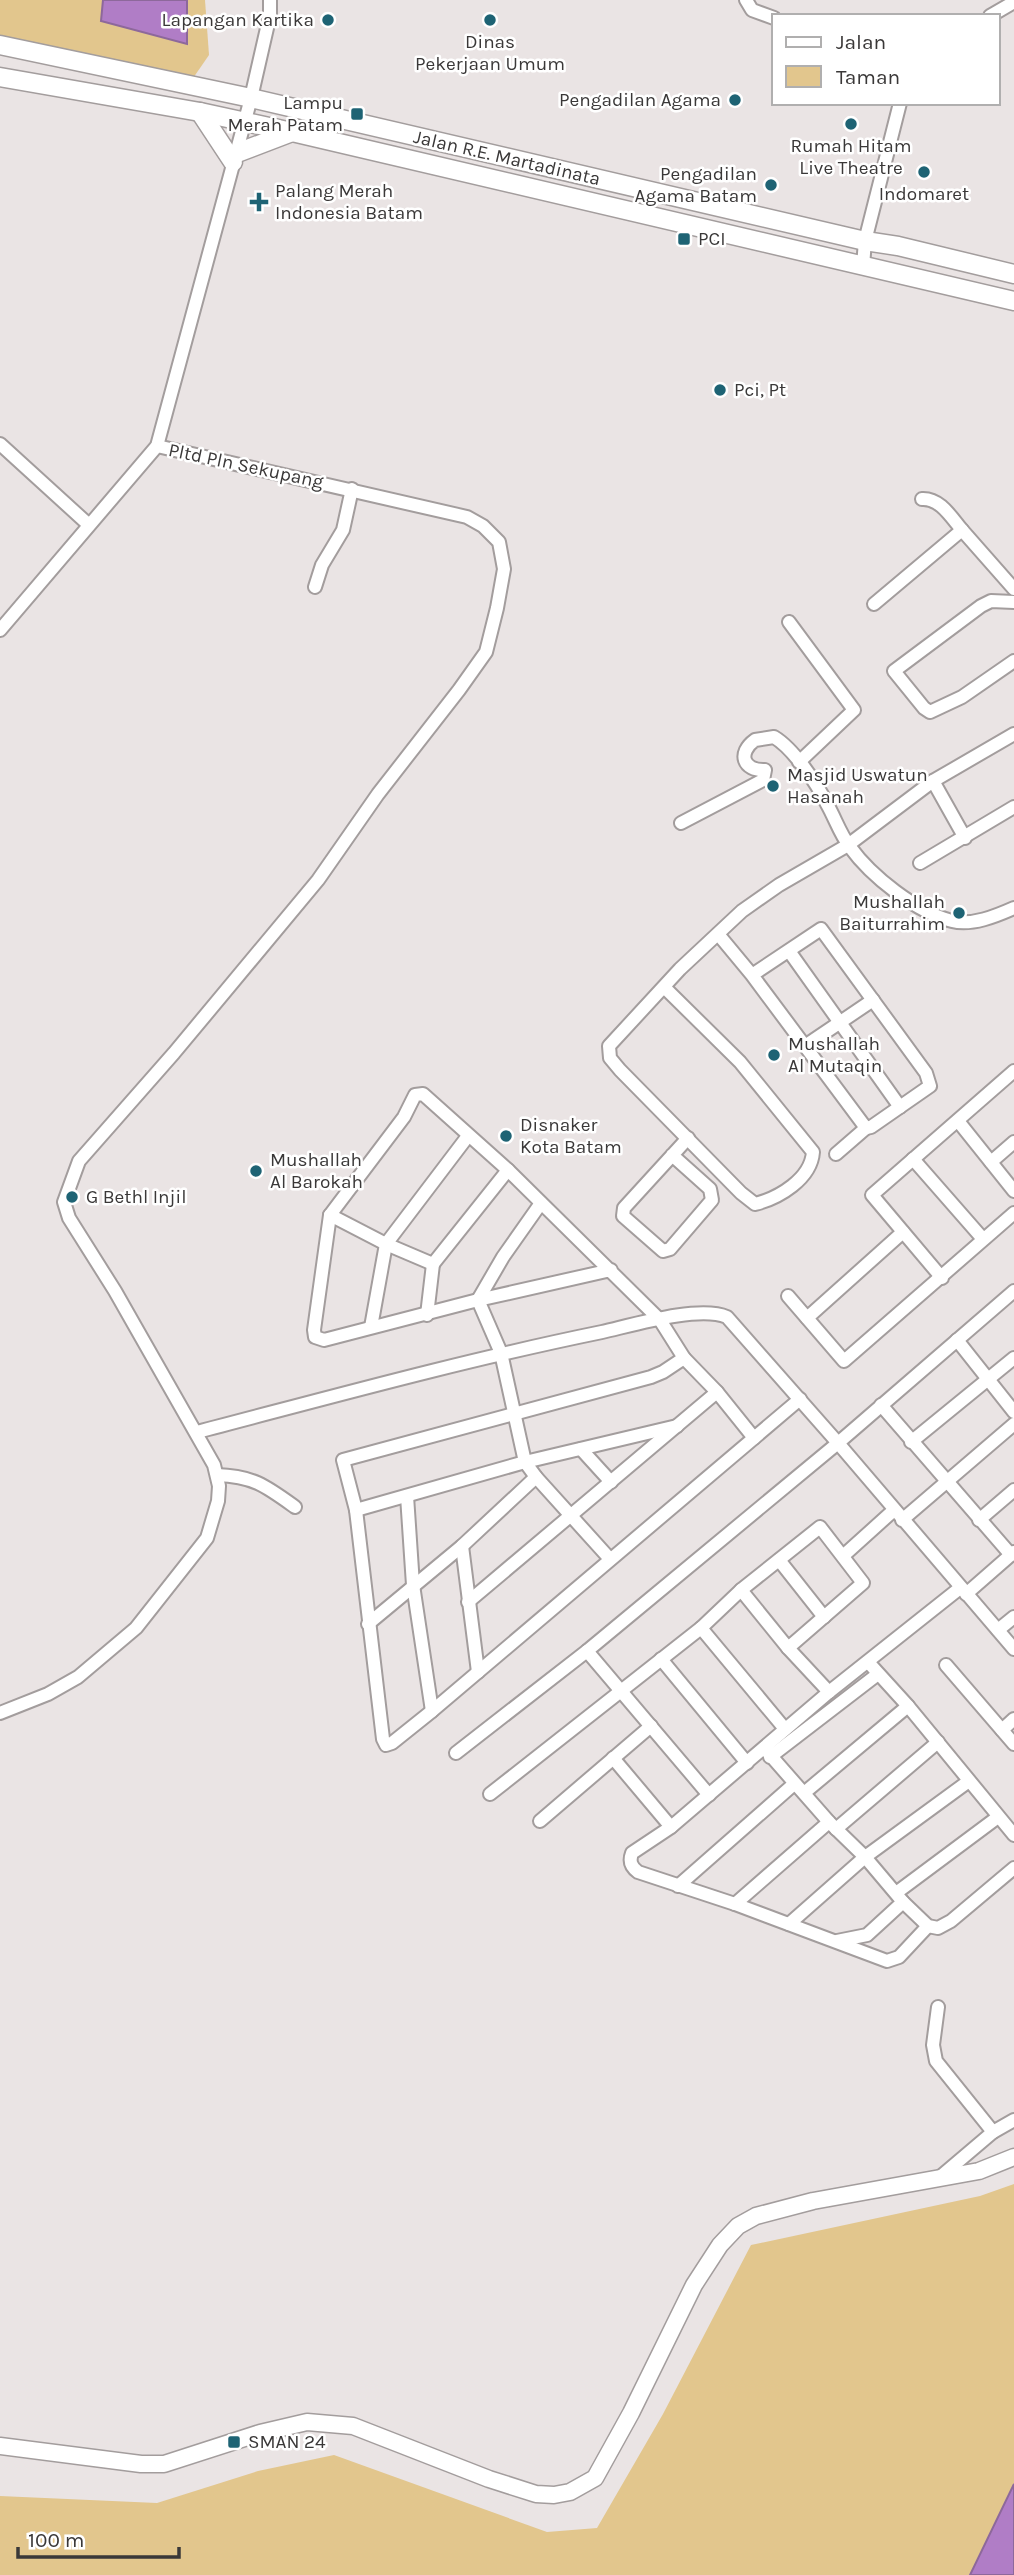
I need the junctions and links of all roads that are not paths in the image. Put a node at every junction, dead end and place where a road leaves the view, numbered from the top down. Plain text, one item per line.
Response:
1 (270, 0) edge
2 (746, 0) edge
3 (1014, 2) edge
4 (993, 14) edge
5 (772, 17) edge
6 (0, 45) edge
7 (0, 77) edge
8 (900, 105) edge
9 (248, 110) junction
10 (200, 112) junction
11 (292, 132) junction
12 (235, 157) junction
13 (866, 242) junction
14 (863, 266) junction
15 (1014, 274) edge
16 (1014, 301) edge
17 (0, 444) edge
18 (157, 446) junction
19 (352, 489) junction
20 (922, 499) dead end
21 (89, 525) junction
22 (962, 530) junction
23 (315, 587) dead end
24 (1014, 589) edge
25 (1014, 602) edge
26 (874, 604) dead end
27 (789, 622) dead end
28 (0, 630) edge
29 (1014, 661) edge
30 (1013, 739) edge
31 (799, 762) junction
32 (933, 781) junction
33 (1014, 807) edge
34 (681, 823) dead end
35 (965, 838) junction
36 (848, 845) junction
37 (920, 863) dead end
38 (1014, 908) edge
39 (718, 934) junction
40 (789, 951) junction
41 (752, 975) junction
42 (664, 987) junction
43 (873, 1000) junction
44 (841, 1022) junction
45 (805, 1046) junction
46 (1014, 1071) edge
47 (900, 1107) junction
48 (958, 1121) junction
49 (866, 1128) junction
50 (468, 1136) junction
51 (688, 1138) junction
52 (1014, 1142) edge
53 (672, 1154) junction
54 (836, 1154) dead end
55 (912, 1159) junction
56 (991, 1162) junction
57 (509, 1170) junction
58 (1014, 1191) edge
59 (541, 1203) junction
60 (1014, 1213) edge
61 (330, 1215) junction
62 (903, 1232) junction
63 (983, 1239) junction
64 (386, 1244) junction
65 (433, 1264) junction
66 (611, 1270) junction
67 (942, 1278) junction
68 (1014, 1291) edge
69 (788, 1296) dead end
70 (478, 1300) junction
71 (427, 1315) junction
72 (807, 1318) junction
73 (660, 1320) junction
74 (371, 1327) junction
75 (957, 1340) junction
76 (500, 1353) junction
77 (684, 1358) junction
78 (1014, 1358) edge
79 (988, 1380) junction
80 (717, 1392) junction
81 (800, 1399) junction
82 (881, 1405) junction
83 (1014, 1412) edge
84 (513, 1414) junction
85 (1014, 1424) edge
86 (677, 1426) junction
87 (197, 1432) junction
88 (754, 1438) junction
89 (911, 1442) junction
90 (838, 1443) junction
91 (580, 1449) junction
92 (525, 1462) junction
93 (217, 1475) junction
94 (536, 1477) junction
95 (611, 1482) junction
96 (945, 1482) junction
97 (1014, 1490) edge
98 (407, 1496) junction
99 (295, 1507) dead end
100 (356, 1510) junction
101 (572, 1515) junction
102 (898, 1515) junction
103 (979, 1520) junction
104 (461, 1546) junction
105 (1012, 1554) edge
106 (843, 1556) junction
107 (610, 1559) junction
108 (779, 1560) junction
109 (413, 1585) junction
110 (741, 1590) junction
111 (963, 1591) junction
112 (468, 1602) junction
113 (824, 1617) junction
114 (1014, 1618) edge
115 (368, 1624) junction
116 (701, 1628) junction
117 (998, 1630) junction
118 (788, 1648) junction
119 (1014, 1649) edge
120 (587, 1651) junction
121 (662, 1659) junction
122 (868, 1662) junction
123 (946, 1665) dead end
124 (478, 1672) junction
125 (878, 1674) junction
126 (622, 1691) junction
127 (829, 1692) junction
128 (908, 1706) junction
129 (432, 1711) junction
130 (0, 1713) edge
131 (1014, 1719) edge
132 (651, 1726) junction
133 (785, 1730) junction
134 (1002, 1730) junction
135 (938, 1742) junction
136 (1014, 1744) edge
137 (767, 1752) junction
138 (456, 1753) dead end
139 (613, 1759) junction
140 (747, 1763) junction
141 (969, 1781) junction
142 (799, 1789) junction
143 (490, 1794) dead end
144 (709, 1795) junction
145 (998, 1817) junction
146 (540, 1821) dead end
147 (832, 1826) junction
148 (671, 1827) junction
149 (1014, 1835) edge
150 (865, 1857) junction
151 (1014, 1868) edge
152 (678, 1886) junction
153 (899, 1898) junction
154 (735, 1904) junction
155 (789, 1924) junction
156 (928, 1927) junction
157 (834, 1941) junction
158 (938, 2007) dead end
159 (1014, 2120) edge
160 (993, 2132) junction
161 (1014, 2157) edge
162 (940, 2178) junction
163 (0, 2446) edge

1 - 9 street
2 - 5 street
3 - 4 street
6 - 9 highway, Jalan R.E. Martadinata
7 - 10 highway, Jalan R.E. Martadinata
8 - 13 street
9 - 10 highway, Jalan R.E. Martadinata
9 - 11 highway, Jalan R.E. Martadinata
9 - 12 street
9 - 13 highway, Jalan R.E. Martadinata
10 - 12 highway
11 - 12 highway
11 - 14 highway, Jalan R.E. Martadinata
12 - 18 street
13 - 14 street
13 - 15 highway, Jalan R.E. Martadinata
14 - 16 highway, Jalan R.E. Martadinata
17 - 21 street
18 - 19 street, Pltd Pln Sekupang
18 - 21 street
19 - 23 street
19 - 87 street, Pltd Pln Sekupang
20 - 22 street
21 - 28 street
22 - 24 street
22 - 26 street
25 - 29 street
27 - 31 street
30 - 32 street
31 - 34 street
31 - 36 street
32 - 35 street
32 - 36 street
33 - 35 street
35 - 37 street
36 - 38 street
36 - 39 street
39 - 41 street
39 - 42 street
40 - 41 street
40 - 43 street
40 - 44 street
41 - 45 street
42 - 51 street
42 - 51 street
43 - 44 street
43 - 47 street
44 - 45 street
44 - 47 street
45 - 49 street
46 - 48 street
47 - 49 street
48 - 55 street
48 - 56 street
49 - 54 street
50 - 57 street
50 - 61 street
50 - 64 street
51 - 53 street
52 - 56 street
53 - 53 street
55 - 62 street
55 - 63 street
56 - 58 street
57 - 59 street
57 - 65 street
59 - 66 street
59 - 70 street
60 - 63 street
61 - 64 street
61 - 74 street
62 - 67 street
62 - 72 street
63 - 67 street
64 - 65 street
64 - 74 street
65 - 71 street
66 - 70 street
66 - 73 street
67 - 72 street
68 - 75 street
69 - 72 street
70 - 71 street
70 - 76 street
71 - 74 street
73 - 76 street
73 - 77 street
73 - 81 street
75 - 79 street
75 - 82 street
76 - 84 street
76 - 87 street
77 - 80 street
77 - 84 street
78 - 79 street
79 - 83 street
79 - 89 street
80 - 86 street
80 - 88 street
81 - 88 street
81 - 90 street
82 - 89 street
82 - 90 street
84 - 92 street
84 - 100 street
85 - 96 street
86 - 91 street
86 - 95 street
87 - 93 street
88 - 107 street
89 - 96 street
90 - 102 street
90 - 120 street
91 - 92 street
91 - 95 street
92 - 94 street
92 - 98 street
93 - 99 street
93 - 130 street
94 - 101 street
94 - 104 street
95 - 101 street
96 - 102 street
96 - 103 street
97 - 103 street
98 - 100 street
98 - 109 street
100 - 115 street
101 - 107 street
101 - 112 street
102 - 106 street
102 - 111 street
103 - 105 street
104 - 109 street
104 - 112 street
105 - 111 street
106 - 108 street
106 - 113 street
107 - 124 street
108 - 110 street
108 - 113 street
109 - 115 street
109 - 129 street
110 - 116 street
110 - 118 street
111 - 117 street
111 - 122 street
112 - 124 street
113 - 118 street
114 - 117 street
115 - 129 street
116 - 121 street
116 - 133 street
117 - 119 street
118 - 127 street
120 - 126 street
120 - 138 street
121 - 126 street
121 - 140 street
122 - 125 street
122 - 127 street
123 - 134 street
124 - 129 street
125 - 128 street
125 - 137 street
126 - 132 street
126 - 143 street
127 - 133 street
128 - 135 street
128 - 142 street
131 - 134 street
132 - 139 street
132 - 144 street
133 - 137 street
134 - 136 street
135 - 141 street
135 - 147 street
137 - 140 street
137 - 142 street
139 - 146 street
139 - 148 street
140 - 144 street
141 - 145 street
141 - 150 street
142 - 147 street
142 - 152 street
144 - 148 street
145 - 149 street
145 - 153 street
147 - 150 street
147 - 154 street
148 - 152 street
150 - 153 street
150 - 155 street
151 - 156 street
152 - 154 street
153 - 156 street
153 - 157 street
154 - 155 street
155 - 157 street
156 - 157 street
158 - 160 street
159 - 160 street
160 - 162 street
161 - 162 main road
162 - 163 main road

